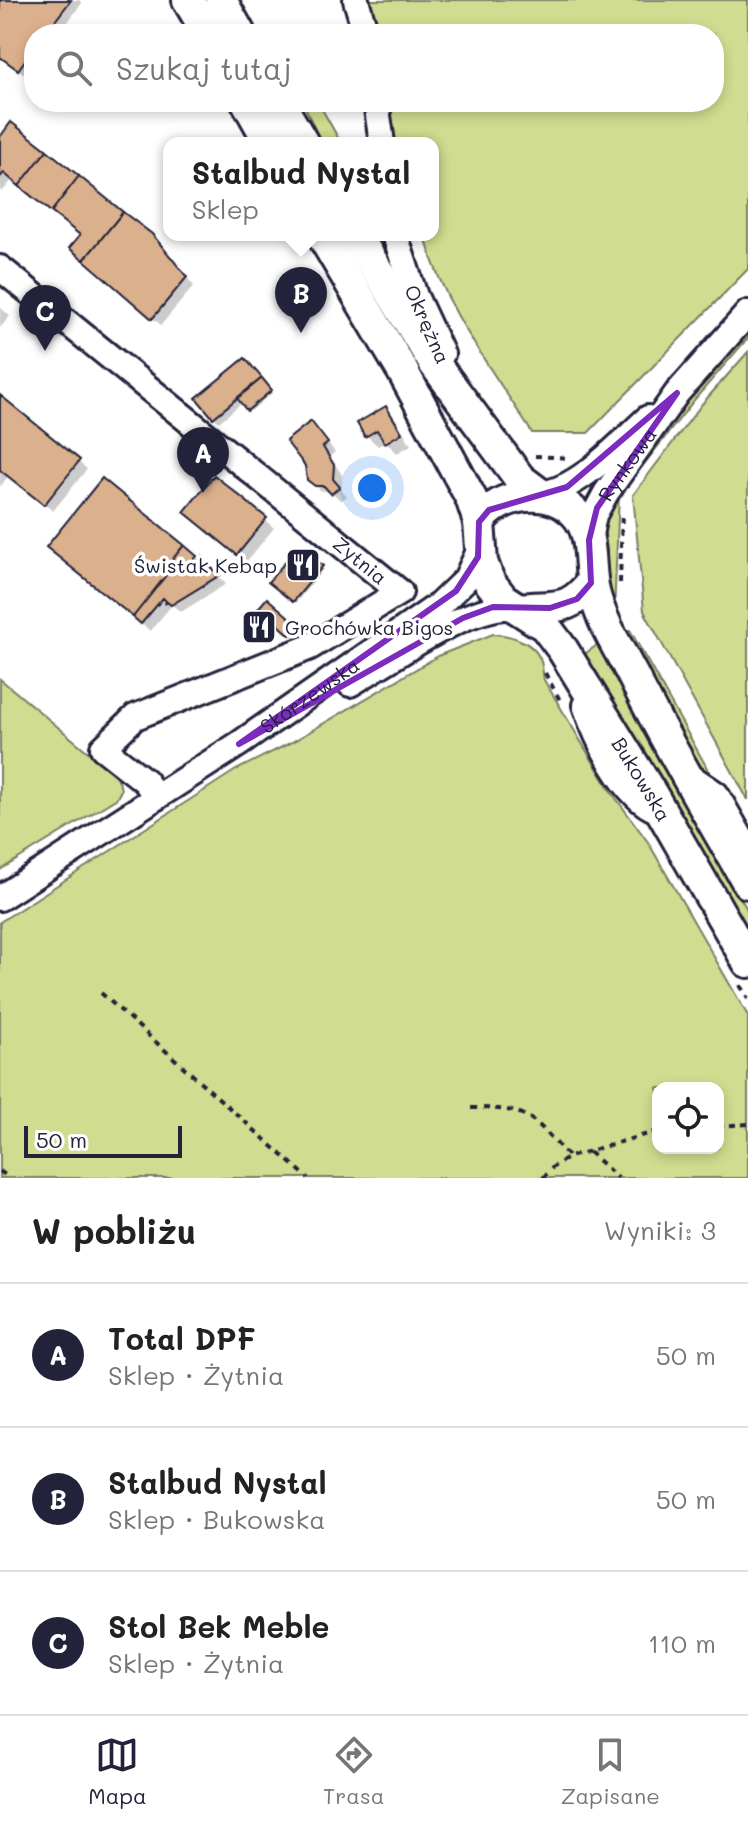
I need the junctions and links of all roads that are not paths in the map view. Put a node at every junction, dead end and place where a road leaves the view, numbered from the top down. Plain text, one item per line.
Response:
1 (188, 0) edge
2 (221, 0) edge
3 (356, 0) edge
4 (202, 24) edge
5 (234, 24) edge
6 (363, 24) edge
7 (253, 112) edge
8 (285, 112) edge
9 (377, 112) edge
10 (267, 137) edge
11 (299, 137) edge
12 (381, 137) edge
13 (326, 241) edge
14 (360, 241) edge
15 (397, 241) edge
16 (0, 268) edge
17 (748, 313) edge
18 (677, 393) junction
19 (468, 410) junction
20 (540, 494) junction
21 (480, 536) junction
22 (589, 540) junction
23 (605, 584) junction
24 (400, 592) junction
25 (517, 608) junction
26 (425, 614) junction
27 (239, 744) junction
28 (685, 773) junction
29 (157, 797) junction
30 (748, 850) edge
31 (748, 883) edge
32 (0, 898) edge
33 (748, 962) edge

1 - 4 main road
2 - 5 main road
3 - 6 street
7 - 10 main road
8 - 11 main road
9 - 12 street
13 - 21 main road
14 - 19 main road
15 - 19 street, Okrężna
16 - 24 street, Żytnia
17 - 18 street, Rynkowa
18 - 20 street, Rynkowa
18 - 22 street, Rynkowa
19 - 20 main road
20 - 21 main road
20 - 22 main road
21 - 25 main road
21 - 26 street, Skórzewska
22 - 23 main road
23 - 25 main road
23 - 28 main road, Bukowska
24 - 26 street
24 - 29 street, Żytnia
25 - 27 street, Skórzewska
25 - 33 main road, Bukowska
26 - 27 street, Skórzewska
27 - 29 street, Skórzewska
28 - 30 street
28 - 31 main road, Bukowska
29 - 32 street, Skórzewska

